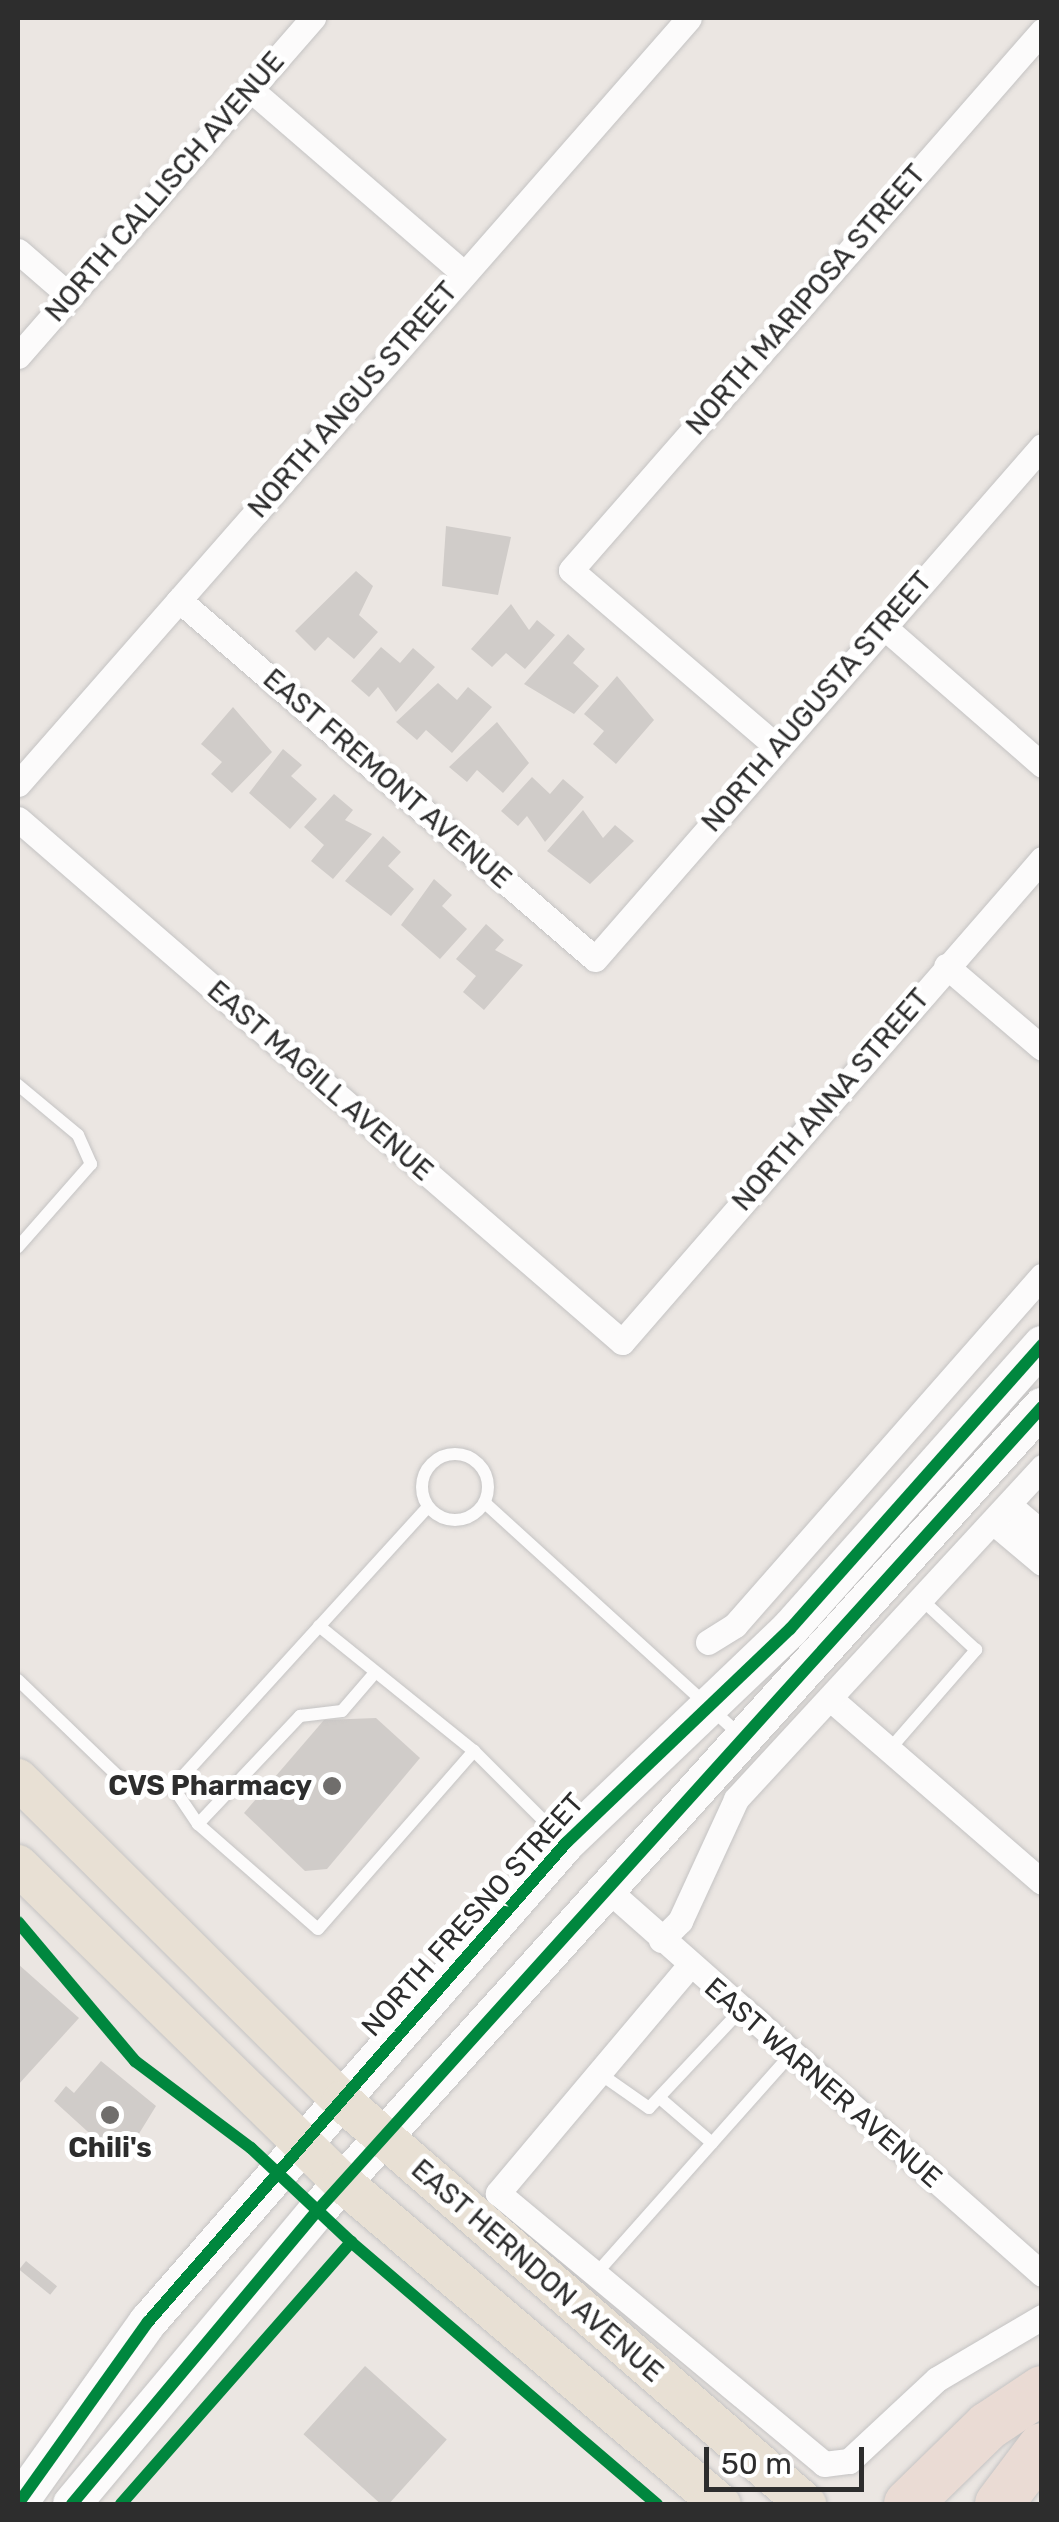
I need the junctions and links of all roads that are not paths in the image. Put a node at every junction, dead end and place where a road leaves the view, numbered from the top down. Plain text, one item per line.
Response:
1 (313, 18) edge
2 (689, 18) edge
3 (1042, 30) edge
4 (250, 90) junction
5 (18, 251) edge
6 (463, 273) junction
7 (70, 296) junction
8 (18, 356) edge
9 (1042, 446) edge
10 (179, 600) junction
11 (884, 627) junction
12 (776, 746) junction
13 (1042, 765) edge
14 (18, 784) edge
15 (18, 819) edge
16 (1042, 860) edge
17 (595, 959) joint
18 (946, 966) junction
19 (1042, 1048) edge
20 (18, 1085) edge
21 (18, 1248) edge
22 (1042, 1276) edge
23 (622, 1342) joint
24 (1042, 1345) edge
25 (1042, 1407) edge
26 (1042, 1468) edge
27 (485, 1503) junction
28 (428, 1507) junction
29 (1001, 1513) junction
30 (1042, 1534) edge
31 (1042, 1563) edge
32 (922, 1600) junction
33 (319, 1626) junction
34 (708, 1642) dead end
35 (373, 1674) junction
36 (18, 1680) edge
37 (834, 1700) junction
38 (707, 1708) junction
39 (746, 1740) junction
40 (474, 1750) junction
41 (890, 1750) junction
42 (18, 1779) edge
43 (174, 1787) junction
44 (198, 1824) junction
45 (566, 1843) junction
46 (18, 1865) edge
47 (1042, 1882) edge
48 (607, 1889) junction
49 (661, 1940) junction
50 (689, 1966) junction
51 (741, 2010) junction
52 (792, 2054) junction
53 (599, 2073) junction
54 (662, 2100) junction
55 (342, 2101) junction
56 (382, 2138) junction
57 (712, 2144) junction
58 (304, 2146) junction
59 (342, 2182) junction
60 (1042, 2274) edge
61 (594, 2276) junction
62 (1042, 2317) edge
63 (1042, 2390) edge
64 (78, 2416) junction
65 (1042, 2448) edge
66 (18, 2504) edge
67 (45, 2504) edge
68 (72, 2504) edge
69 (721, 2504) edge
70 (806, 2504) edge
71 (908, 2504) edge
72 (998, 2504) edge

1 - 4 street, NORTH CALLISCH AVENUE
2 - 6 street, NORTH ANGUS STREET
3 - 12 street, NORTH MARIPOSA STREET
4 - 6 street
4 - 7 street, NORTH CALLISCH AVENUE
5 - 7 street
6 - 10 street, NORTH ANGUS STREET
7 - 8 street, NORTH CALLISCH AVENUE
9 - 11 street, NORTH AUGUSTA STREET
10 - 14 street, NORTH ANGUS STREET
10 - 17 street, EAST FREMONT AVENUE
11 - 12 street, NORTH AUGUSTA STREET
11 - 13 street
12 - 17 street, NORTH AUGUSTA STREET
15 - 23 street, EAST MAGILL AVENUE
16 - 18 street, NORTH ANNA STREET
18 - 19 street
18 - 23 street, NORTH ANNA STREET
20 - 21 lane
22 - 34 street
24 - 38 main road, NORTH FRESNO STREET
25 - 39 main road
26 - 29 street
27 - 28 lane
27 - 28 lane
27 - 38 lane
28 - 33 lane
29 - 30 street
29 - 31 street
29 - 32 street
32 - 37 street
32 - 41 lane
33 - 35 lane
33 - 43 lane
35 - 40 lane
35 - 44 lane
36 - 43 lane
37 - 41 street
37 - 49 street
38 - 39 lane
38 - 45 main road, NORTH FRESNO STREET
39 - 48 main road
40 - 44 lane
40 - 45 lane
41 - 47 street
42 - 55 main road, EAST HERNDON AVENUE
43 - 44 lane
45 - 55 main road, NORTH FRESNO STREET
46 - 58 main road, EAST HERNDON AVENUE
48 - 49 street, EAST WARNER AVENUE
48 - 56 main road
49 - 50 street, EAST WARNER AVENUE
50 - 51 street, EAST WARNER AVENUE
50 - 53 street
51 - 52 street, EAST WARNER AVENUE
51 - 54 lane
52 - 57 lane
52 - 60 street, EAST WARNER AVENUE
53 - 54 lane
53 - 61 street
54 - 57 lane
55 - 56 main road, EAST HERNDON AVENUE
55 - 58 main road, NORTH FRESNO STREET
56 - 59 main road
56 - 70 main road, EAST HERNDON AVENUE
57 - 61 lane
58 - 59 main road, EAST HERNDON AVENUE
58 - 64 main road, NORTH FRESNO STREET
59 - 68 main road
59 - 69 main road, EAST HERNDON AVENUE
61 - 62 street
63 - 71 highway
64 - 66 main road, NORTH FRESNO STREET
64 - 67 main road
65 - 72 highway

